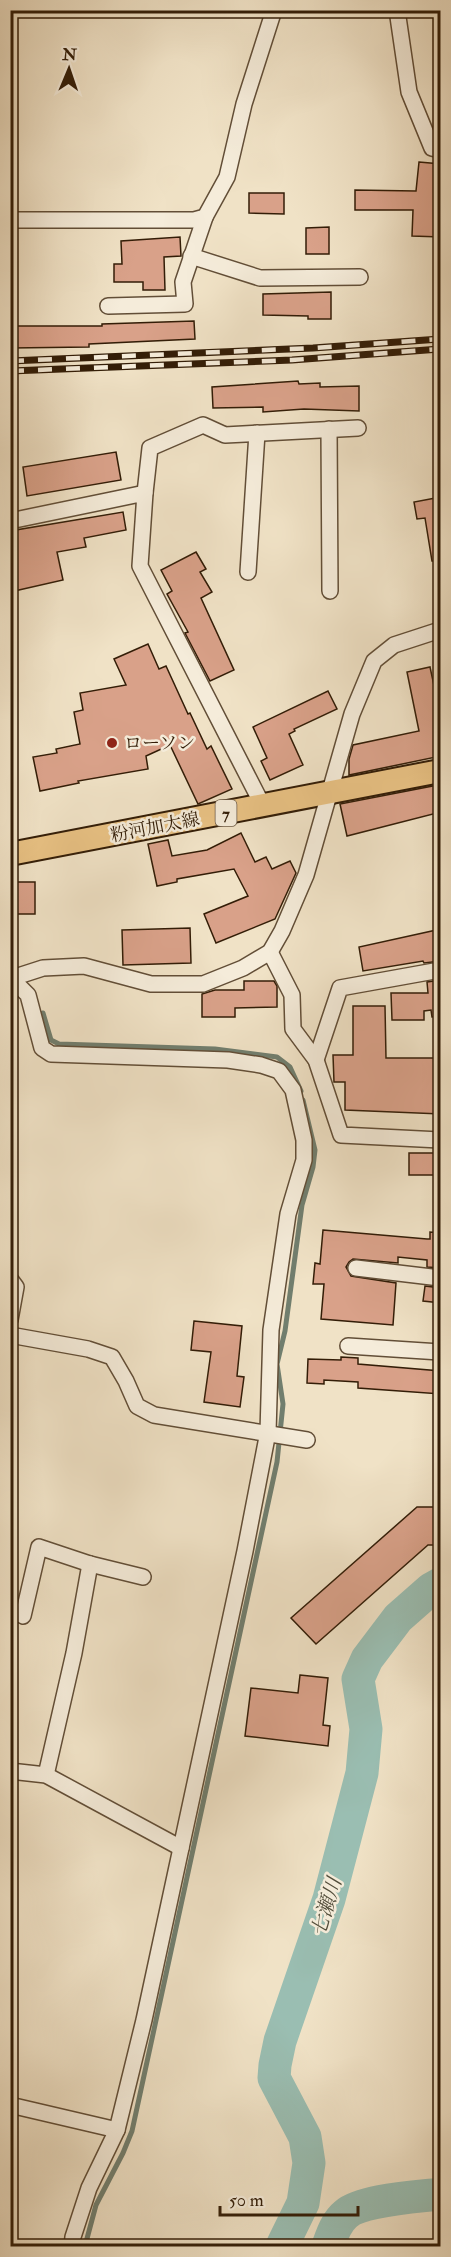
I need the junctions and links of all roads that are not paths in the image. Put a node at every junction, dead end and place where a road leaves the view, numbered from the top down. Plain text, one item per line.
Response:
1 (274, 10) edge
2 (397, 10) edge
3 (441, 150) edge
4 (205, 217) junction
5 (10, 220) edge
6 (191, 256) junction
7 (360, 277) dead end
8 (108, 306) dead end
9 (358, 428) dead end
10 (329, 429) junction
11 (257, 433) junction
12 (145, 493) junction
13 (10, 521) edge
14 (248, 572) dead end
15 (330, 591) dead end
16 (441, 630) edge
17 (441, 771) edge
18 (330, 794) junction
19 (263, 806) junction
20 (10, 854) edge
21 (270, 952) junction
22 (441, 970) edge
23 (11, 978) edge
24 (316, 1060) junction
25 (441, 1140) edge
26 (356, 1268) dead end
27 (441, 1278) edge
28 (10, 1279) edge
29 (10, 1320) edge
30 (10, 1335) edge
31 (348, 1346) dead end
32 (441, 1352) edge
33 (272, 1433) junction
34 (307, 1440) dead end
35 (90, 1564) junction
36 (143, 1576) dead end
37 (23, 1616) dead end
38 (10, 1771) edge
39 (45, 1775) junction
40 (181, 1848) junction
41 (10, 2105) edge
42 (117, 2130) junction
43 (72, 2247) edge

1 - 4 street
2 - 3 street
4 - 5 street
4 - 6 street
6 - 7 street
6 - 8 street
9 - 10 street
10 - 11 street
10 - 15 street
11 - 12 street
11 - 14 street
12 - 13 street
12 - 19 street
16 - 18 street
17 - 18 main road, 粉河加太線 / 7
18 - 19 main road, 粉河加太線 / 7
18 - 21 street
19 - 20 main road, 粉河加太線 / 7
21 - 23 street
21 - 24 street
22 - 24 street
23 - 33 street
24 - 25 street
26 - 27 street
28 - 29 street
30 - 33 street
31 - 32 street
33 - 34 street
33 - 40 street
35 - 36 street
35 - 37 street
35 - 39 street
38 - 39 street
39 - 40 street
40 - 42 street
41 - 42 street
42 - 43 street

